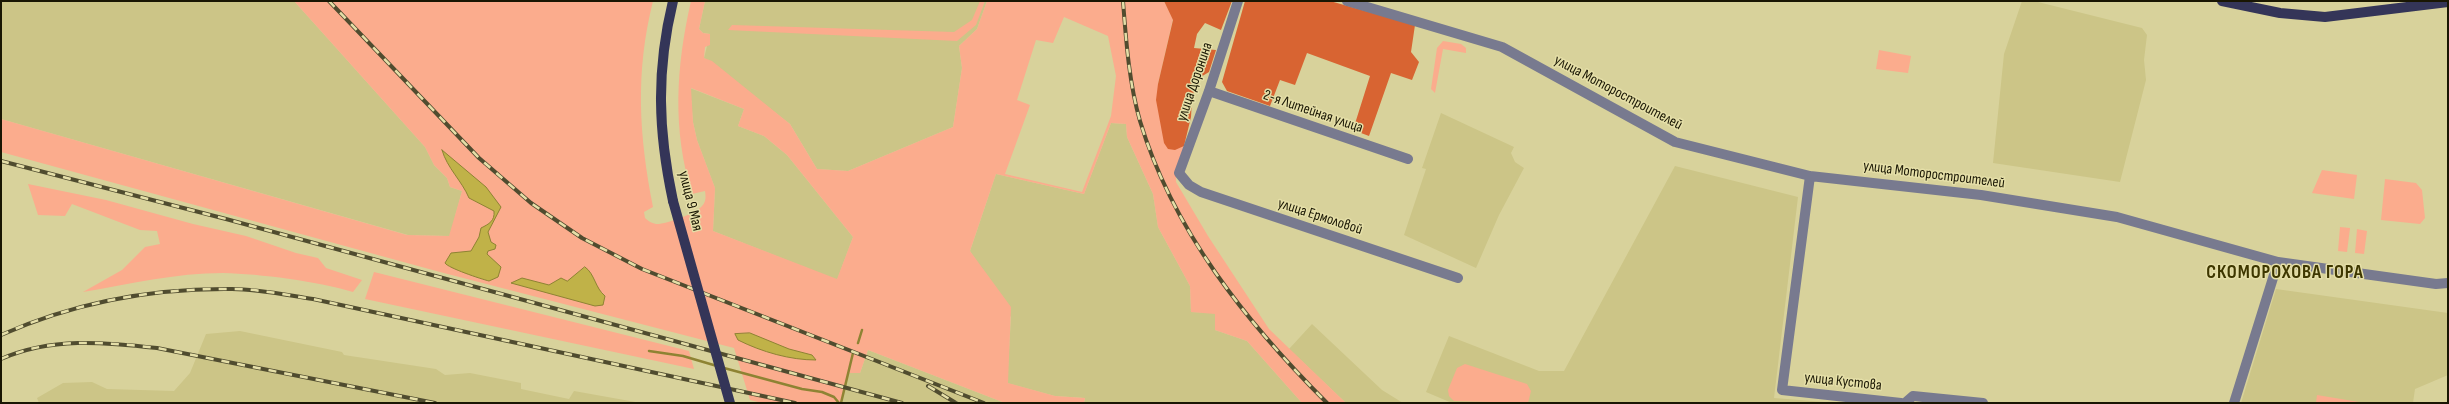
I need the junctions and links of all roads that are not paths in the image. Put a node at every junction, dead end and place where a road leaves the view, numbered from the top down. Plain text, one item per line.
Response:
1 (672, 1) edge
2 (1238, 1) edge
3 (1347, 1) edge
4 (2222, 1) edge
5 (2448, 2) edge
6 (1378, 5) edge
7 (1209, 91) junction
8 (1408, 159) dead end
9 (1179, 173) joint
10 (1810, 176) junction
11 (2278, 262) junction
12 (1458, 278) dead end
13 (2448, 283) edge
14 (730, 403) edge
15 (1901, 403) edge
16 (1905, 403) edge
17 (1983, 403) edge
18 (2234, 403) edge

1 - 14 main road, улица 9 Мая, bridge
2 - 7 street, улица Доронина
3 - 6 street, улица Моторостроителей
4 - 5 main road
6 - 10 street, улица Моторостроителей
7 - 8 street, 2-я Литейная улица
7 - 9 street, улица Доронина
9 - 12 street, улица Ермоловой
10 - 11 street, улица Моторостроителей
10 - 15 street, улица Кустова
11 - 13 street, улица Моторостроителей
11 - 18 street
16 - 17 street

